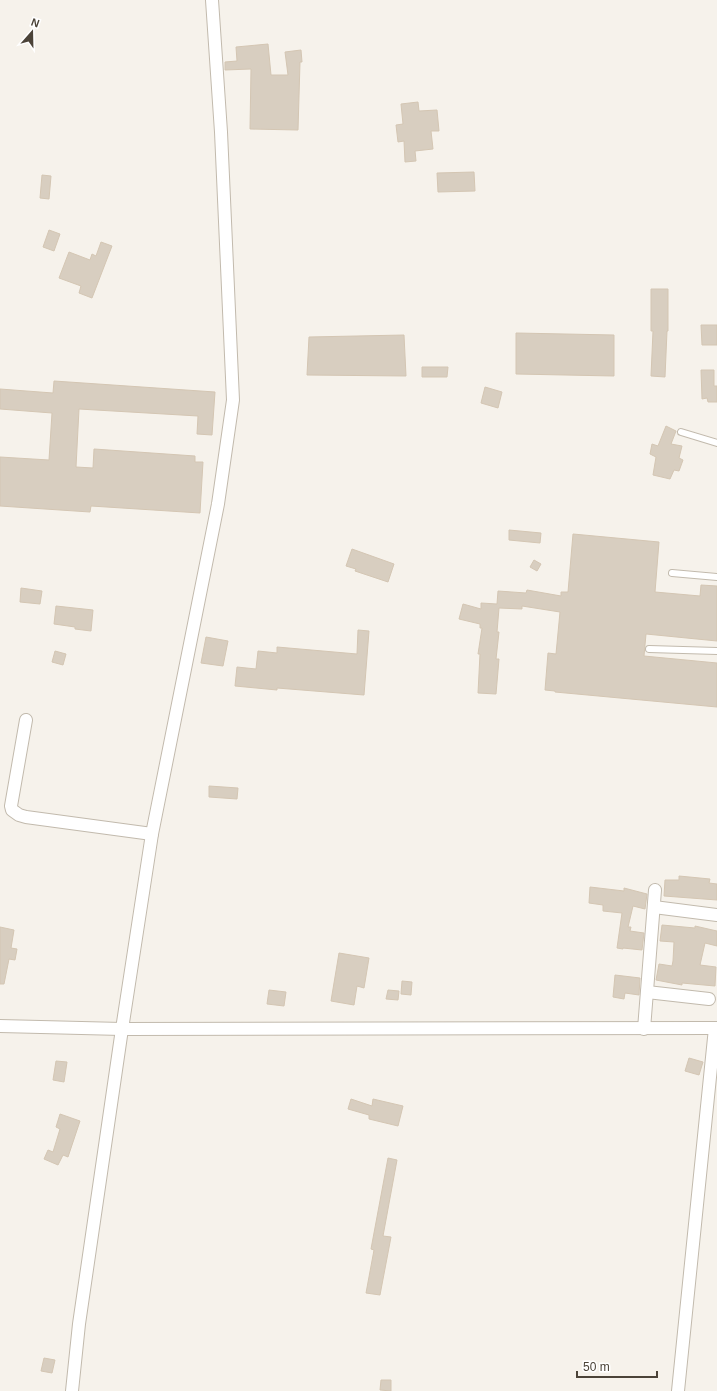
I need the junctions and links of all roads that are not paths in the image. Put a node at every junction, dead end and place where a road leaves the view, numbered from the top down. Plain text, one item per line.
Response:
1 (212, 0) edge
2 (681, 432) dead end
3 (717, 443) edge
4 (672, 573) dead end
5 (717, 577) edge
6 (649, 649) dead end
7 (717, 651) edge
8 (26, 720) dead end
9 (152, 834) junction
10 (655, 890) dead end
11 (654, 907) junction
12 (717, 915) edge
13 (647, 992) junction
14 (708, 999) dead end
15 (0, 1026) edge
16 (716, 1028) edge
17 (122, 1029) junction
18 (644, 1029) junction
19 (72, 1391) edge
20 (678, 1391) edge

1 - 9 street
2 - 3 lane
4 - 5 lane
6 - 7 lane
8 - 9 street
9 - 17 street
10 - 11 street
11 - 12 street
11 - 13 street
13 - 14 street
13 - 18 street
15 - 17 street
16 - 18 street
16 - 20 street
17 - 18 street
17 - 19 street

